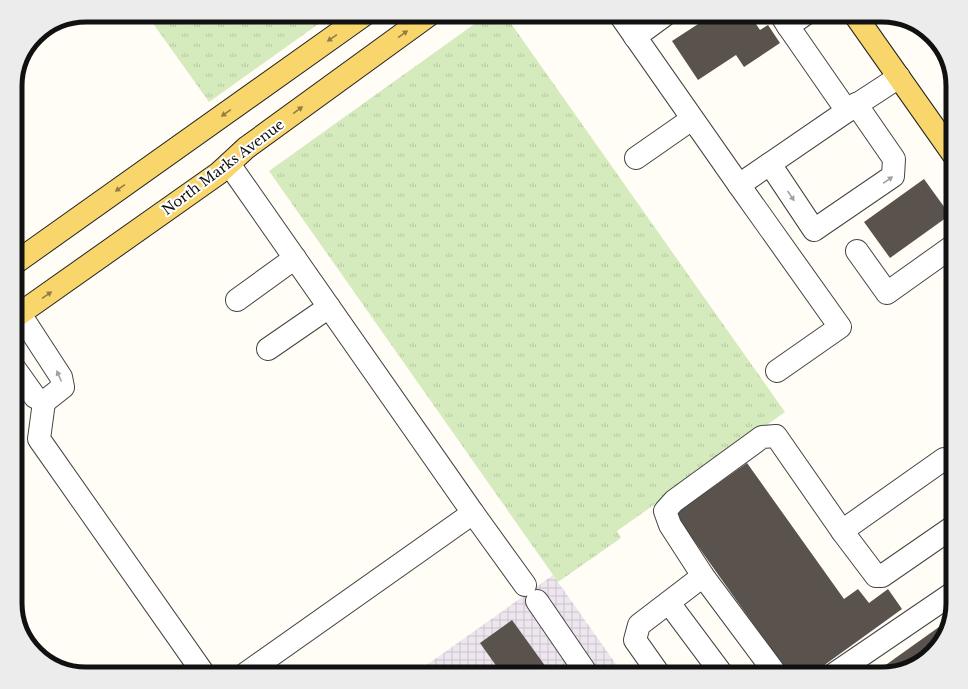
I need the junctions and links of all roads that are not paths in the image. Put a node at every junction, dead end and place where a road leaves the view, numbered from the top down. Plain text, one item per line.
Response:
1 (354, 22) edge
2 (419, 22) edge
3 (625, 22) edge
4 (655, 22) edge
5 (793, 22) edge
6 (861, 22) edge
7 (635, 37) junction
8 (899, 77) junction
9 (852, 108) junction
10 (692, 118) junction
11 (946, 144) edge
12 (636, 158) dead end
13 (229, 164) junction
14 (770, 164) junction
15 (739, 185) junction
16 (857, 251) dead end
17 (946, 251) edge
18 (22, 258) edge
19 (295, 258) junction
20 (238, 300) dead end
21 (329, 307) junction
22 (22, 313) edge
23 (22, 321) edge
24 (268, 348) dead end
25 (48, 356) junction
26 (22, 371) edge
27 (777, 371) dead end
28 (22, 378) edge
29 (44, 402) junction
30 (946, 459) edge
31 (473, 513) junction
32 (842, 530) junction
33 (946, 532) edge
34 (703, 576) junction
35 (946, 598) edge
36 (669, 603) junction
37 (199, 667) edge
38 (255, 667) edge
39 (582, 667) edge
40 (654, 667) edge
41 (717, 667) edge
42 (771, 667) edge
43 (844, 667) edge

1 -> 18 main road
13 -> 2 main road, North Marks Avenue
3 - 7 street
4 - 7 street
5 - 9 street
6 - 8 main road
7 - 10 street
8 - 9 street
8 - 11 main road
9 - 14 street
14 -> 9 street
10 - 12 street
10 - 15 street
13 - 19 street
22 -> 13 main road, North Marks Avenue
14 - 15 street
15 - 27 street
16 - 17 street
19 - 20 street
19 - 21 street
21 - 24 street
21 - 31 street
23 - 25 street
25 - 26 street
29 -> 25 street
28 - 29 street
29 - 37 street
30 - 32 street
31 - 38 street
31 - 39 street
32 - 33 street
32 - 34 street
34 - 36 street
34 - 42 street
35 - 43 street
36 - 40 street
36 - 41 street

